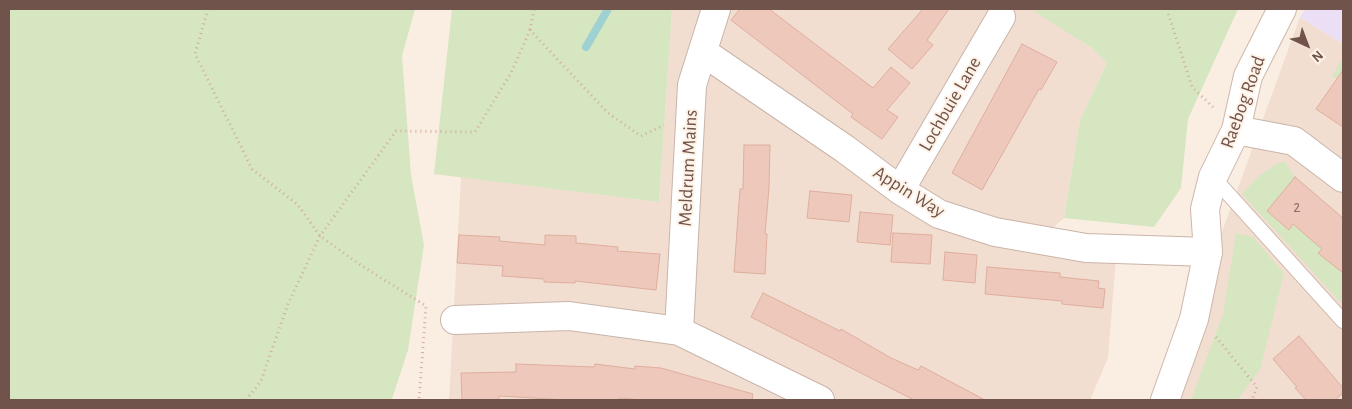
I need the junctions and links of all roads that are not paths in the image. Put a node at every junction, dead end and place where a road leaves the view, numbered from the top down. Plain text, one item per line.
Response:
1 (716, 9) edge
2 (1282, 9) edge
3 (1001, 17) dead end
4 (703, 52) junction
5 (1236, 130) junction
6 (1213, 176) junction
7 (1343, 178) edge
8 (900, 190) junction
9 (1208, 252) junction
10 (455, 320) dead end
11 (1343, 321) edge
12 (679, 331) junction
13 (820, 400) edge
14 (1165, 400) edge

1 - 4 street, Meldrum Mains
2 - 5 street, Raebog Road
3 - 8 street, Lochbuie Lane
4 - 8 street, Appin Way
4 - 12 street, Meldrum Mains
5 - 6 street, Raebog Road
5 - 7 street
6 - 9 street, Raebog Road
6 - 11 lane
8 - 9 street, Appin Way
9 - 14 street, Raebog Road
10 - 12 street
12 - 13 street

